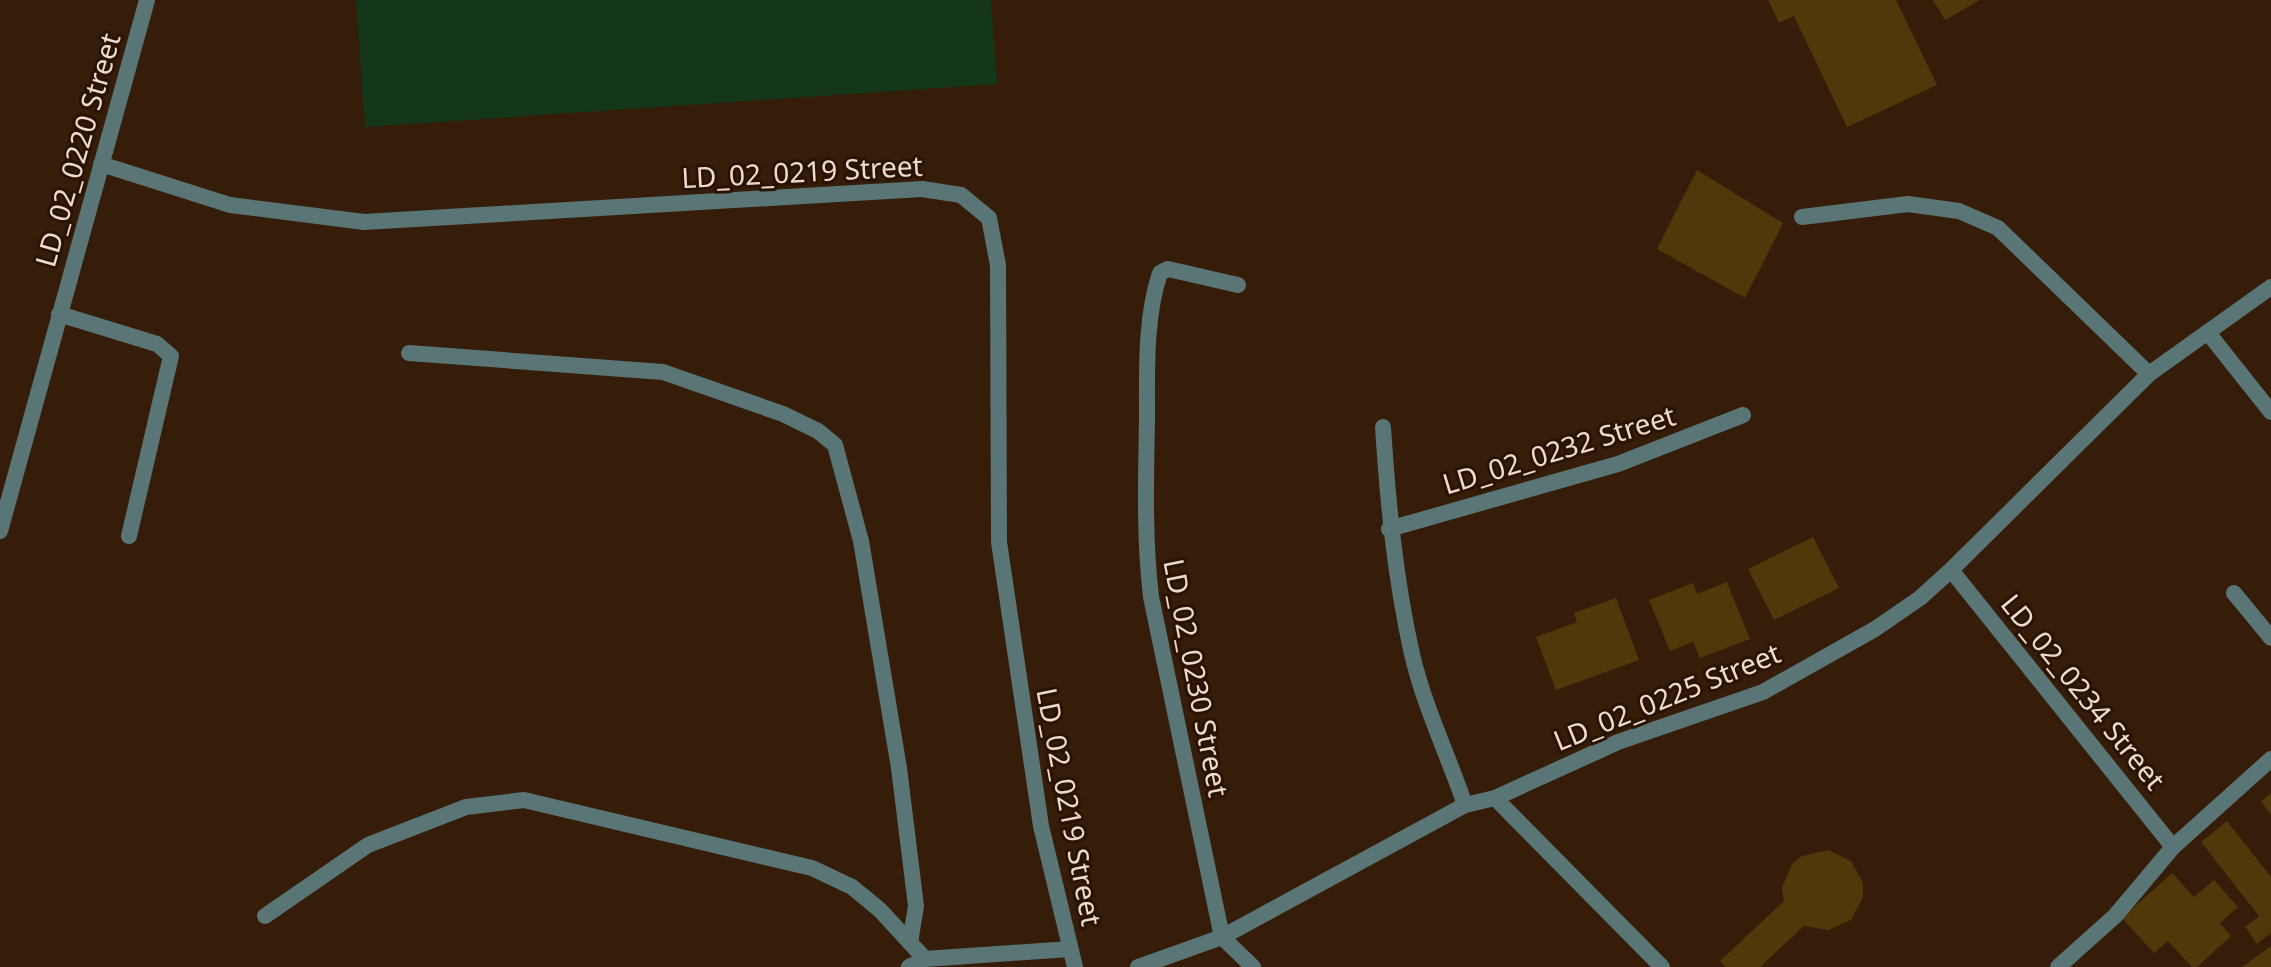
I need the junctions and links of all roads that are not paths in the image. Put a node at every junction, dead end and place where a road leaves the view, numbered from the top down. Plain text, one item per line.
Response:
1 (147, 0) edge
2 (101, 164) junction
3 (1802, 217) dead end
4 (1238, 285) dead end
5 (2271, 287) edge
6 (59, 314) junction
7 (2209, 334) junction
8 (409, 353) dead end
9 (2149, 374) junction
10 (2271, 412) edge
11 (1743, 415) dead end
12 (1383, 427) dead end
13 (1389, 529) junction
14 (0, 531) edge
15 (129, 536) dead end
16 (1951, 570) junction
17 (2234, 593) dead end
18 (2271, 638) edge
19 (2271, 759) edge
20 (1495, 798) junction
21 (1465, 805) junction
22 (2173, 847) junction
23 (265, 916) dead end
24 (1222, 937) junction
25 (910, 943) junction
26 (1070, 949) junction
27 (925, 959) junction
28 (909, 967) edge
29 (1075, 967) edge
30 (1138, 967) edge
31 (1253, 967) edge
32 (1662, 967) edge
33 (2058, 967) edge

1 - 2 street, LD_02_0220 Street
2 - 6 street, LD_02_0220 Street
2 - 26 street, LD_02_0219 Street
3 - 9 street
4 - 24 street, LD_02_0230 Street
5 - 7 street, LD_02_0225 Street
6 - 14 street, LD_02_0220 Street
6 - 15 street
7 - 9 street, LD_02_0225 Street
7 - 10 street
8 - 25 street
9 - 16 street, LD_02_0225 Street
11 - 13 street, LD_02_0232 Street
12 - 13 street
13 - 21 street
16 - 20 street, LD_02_0225 Street
16 - 22 street, LD_02_0234 Street
17 - 18 street
19 - 22 street
20 - 21 street, LD_02_0225 Street
20 - 32 street
21 - 24 street, LD_02_0225 Street
22 - 33 street
23 - 25 street
24 - 30 street, LD_02_0225 Street
24 - 31 street
25 - 27 street
26 - 27 street
26 - 29 street, LD_02_0219 Street
27 - 28 street

